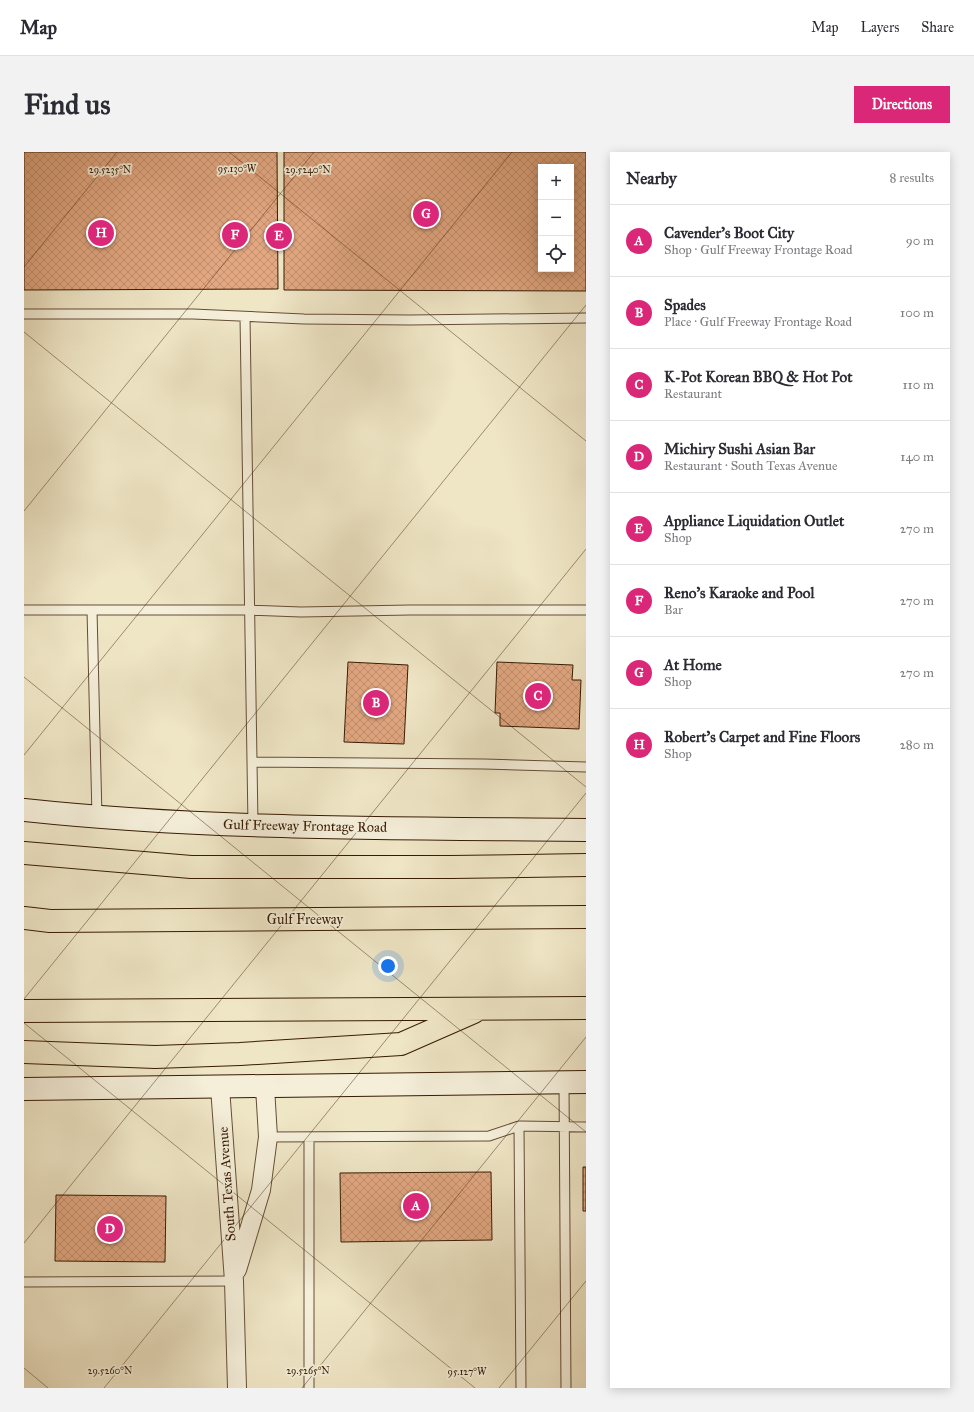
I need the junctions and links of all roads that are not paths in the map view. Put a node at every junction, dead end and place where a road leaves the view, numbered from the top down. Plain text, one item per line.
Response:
1 (24, 314) edge
2 (245, 317) junction
3 (586, 318) edge
4 (24, 610) edge
5 (92, 610) junction
6 (250, 610) junction
7 (586, 610) edge
8 (252, 762) junction
9 (586, 767) edge
10 (24, 810) edge
11 (97, 818) junction
12 (253, 826) junction
13 (586, 830) edge
14 (24, 853) edge
15 (586, 865) edge
16 (586, 917) edge
17 (24, 918) edge
18 (483, 1007) junction
19 (586, 1008) edge
20 (24, 1011) edge
21 (24, 1052) edge
22 (564, 1082) junction
23 (586, 1082) edge
24 (220, 1086) junction
25 (266, 1087) junction
26 (24, 1089) edge
27 (519, 1126) junction
28 (564, 1127) junction
29 (586, 1127) edge
30 (268, 1137) junction
31 (309, 1137) junction
32 (234, 1281) junction
33 (24, 1282) edge
34 (236, 1388) edge
35 (309, 1388) edge
36 (521, 1388) edge
37 (566, 1388) edge

1 - 2 lane
2 - 3 lane
2 - 6 lane
4 - 5 lane
5 - 6 lane
5 - 11 lane
6 - 7 lane
6 - 8 lane
8 - 9 lane
8 - 12 lane
10 - 11 main road, Gulf Freeway Frontage Road
11 - 12 main road, Gulf Freeway Frontage Road
12 - 13 main road, Gulf Freeway Frontage Road
14 - 15 highway
16 - 17 highway, Gulf Freeway
18 - 19 highway
18 - 20 highway
18 - 21 highway
22 - 23 main road
22 - 25 main road
22 - 28 lane
24 - 25 main road
24 - 26 main road
24 - 32 street, South Texas Avenue
25 - 30 street, South Texas Avenue
27 - 28 lane
27 - 31 lane
27 - 36 lane
28 - 29 lane
28 - 37 lane
30 - 31 lane
30 - 32 street, South Texas Avenue
31 - 35 lane
32 - 33 lane
32 - 34 street, South Texas Avenue

